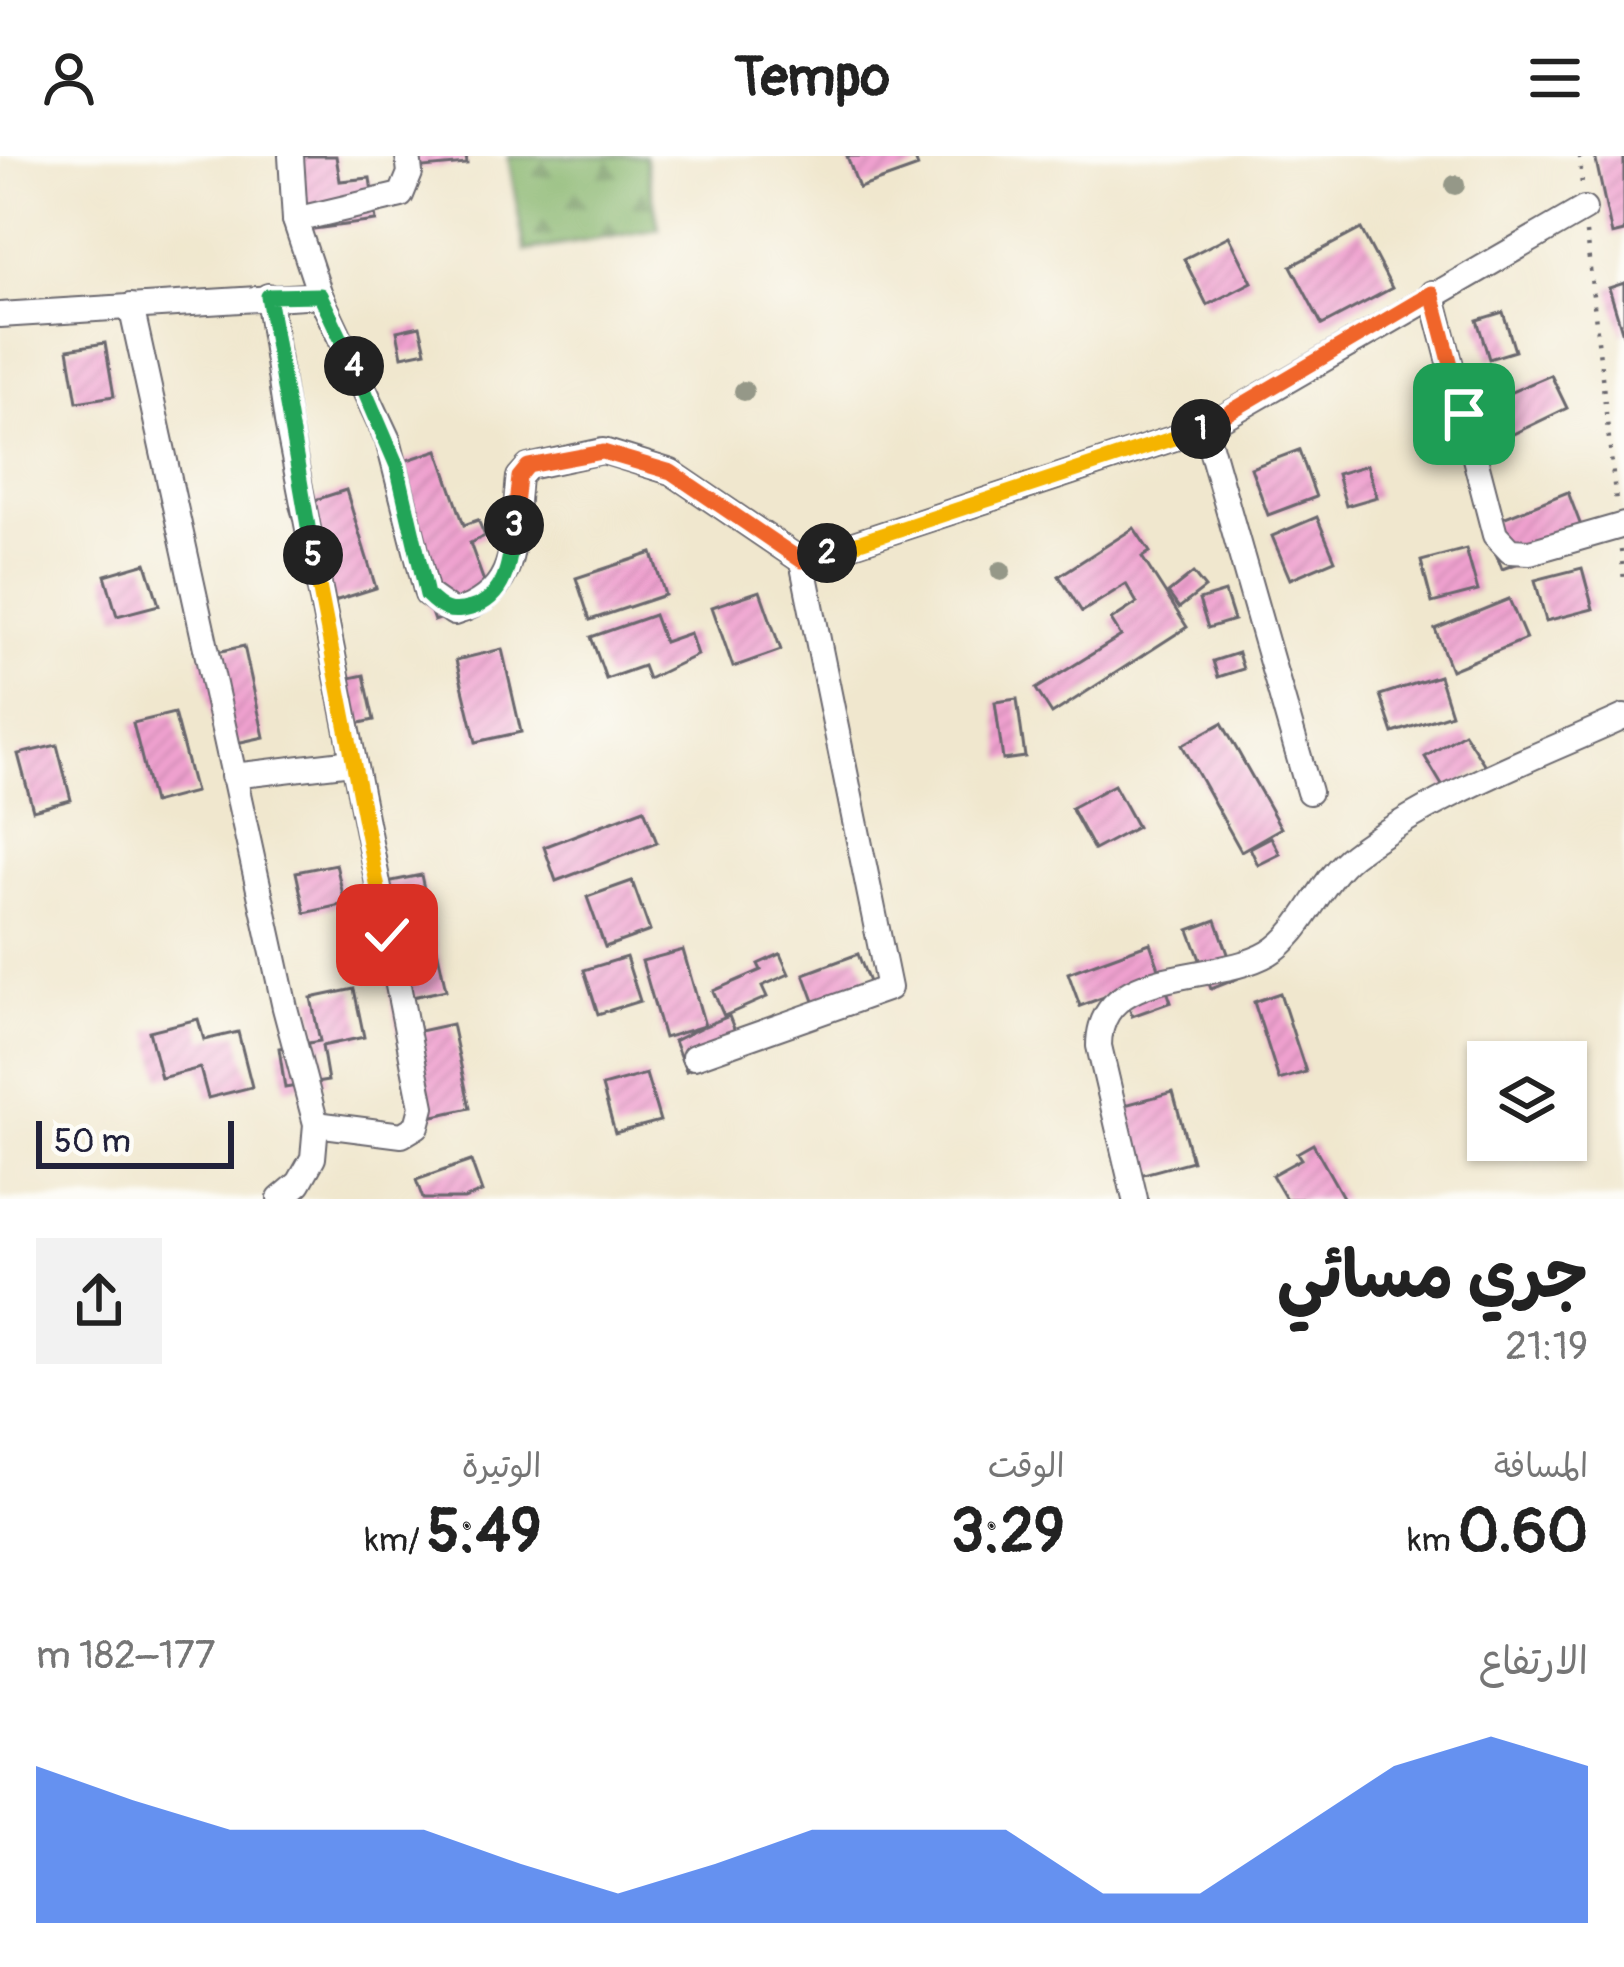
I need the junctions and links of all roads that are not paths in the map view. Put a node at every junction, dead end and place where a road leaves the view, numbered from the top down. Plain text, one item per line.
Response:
1 (291, 156) edge
2 (408, 156) edge
3 (1584, 208) road end
4 (296, 220) junction
5 (1432, 293) junction
6 (320, 295) junction
7 (268, 296) junction
8 (131, 306) junction
9 (0, 315) edge
10 (1205, 428) junction
11 (1621, 526) edge
12 (802, 561) junction
13 (1624, 717) edge
14 (352, 762) junction
15 (233, 776) junction
16 (1309, 792) dead end
17 (694, 1057) dead end
18 (316, 1124) junction
19 (280, 1199) edge
20 (1135, 1199) edge

1 - 4 street
2 - 4 street
3 - 5 street
4 - 6 street
5 - 10 street
5 - 11 street
6 - 7 street
6 - 12 street
7 - 8 street
7 - 14 street
8 - 9 street
8 - 15 street
10 - 12 street
10 - 16 street
12 - 17 street
13 - 20 street
14 - 15 street
14 - 18 street
15 - 18 street
18 - 19 street

